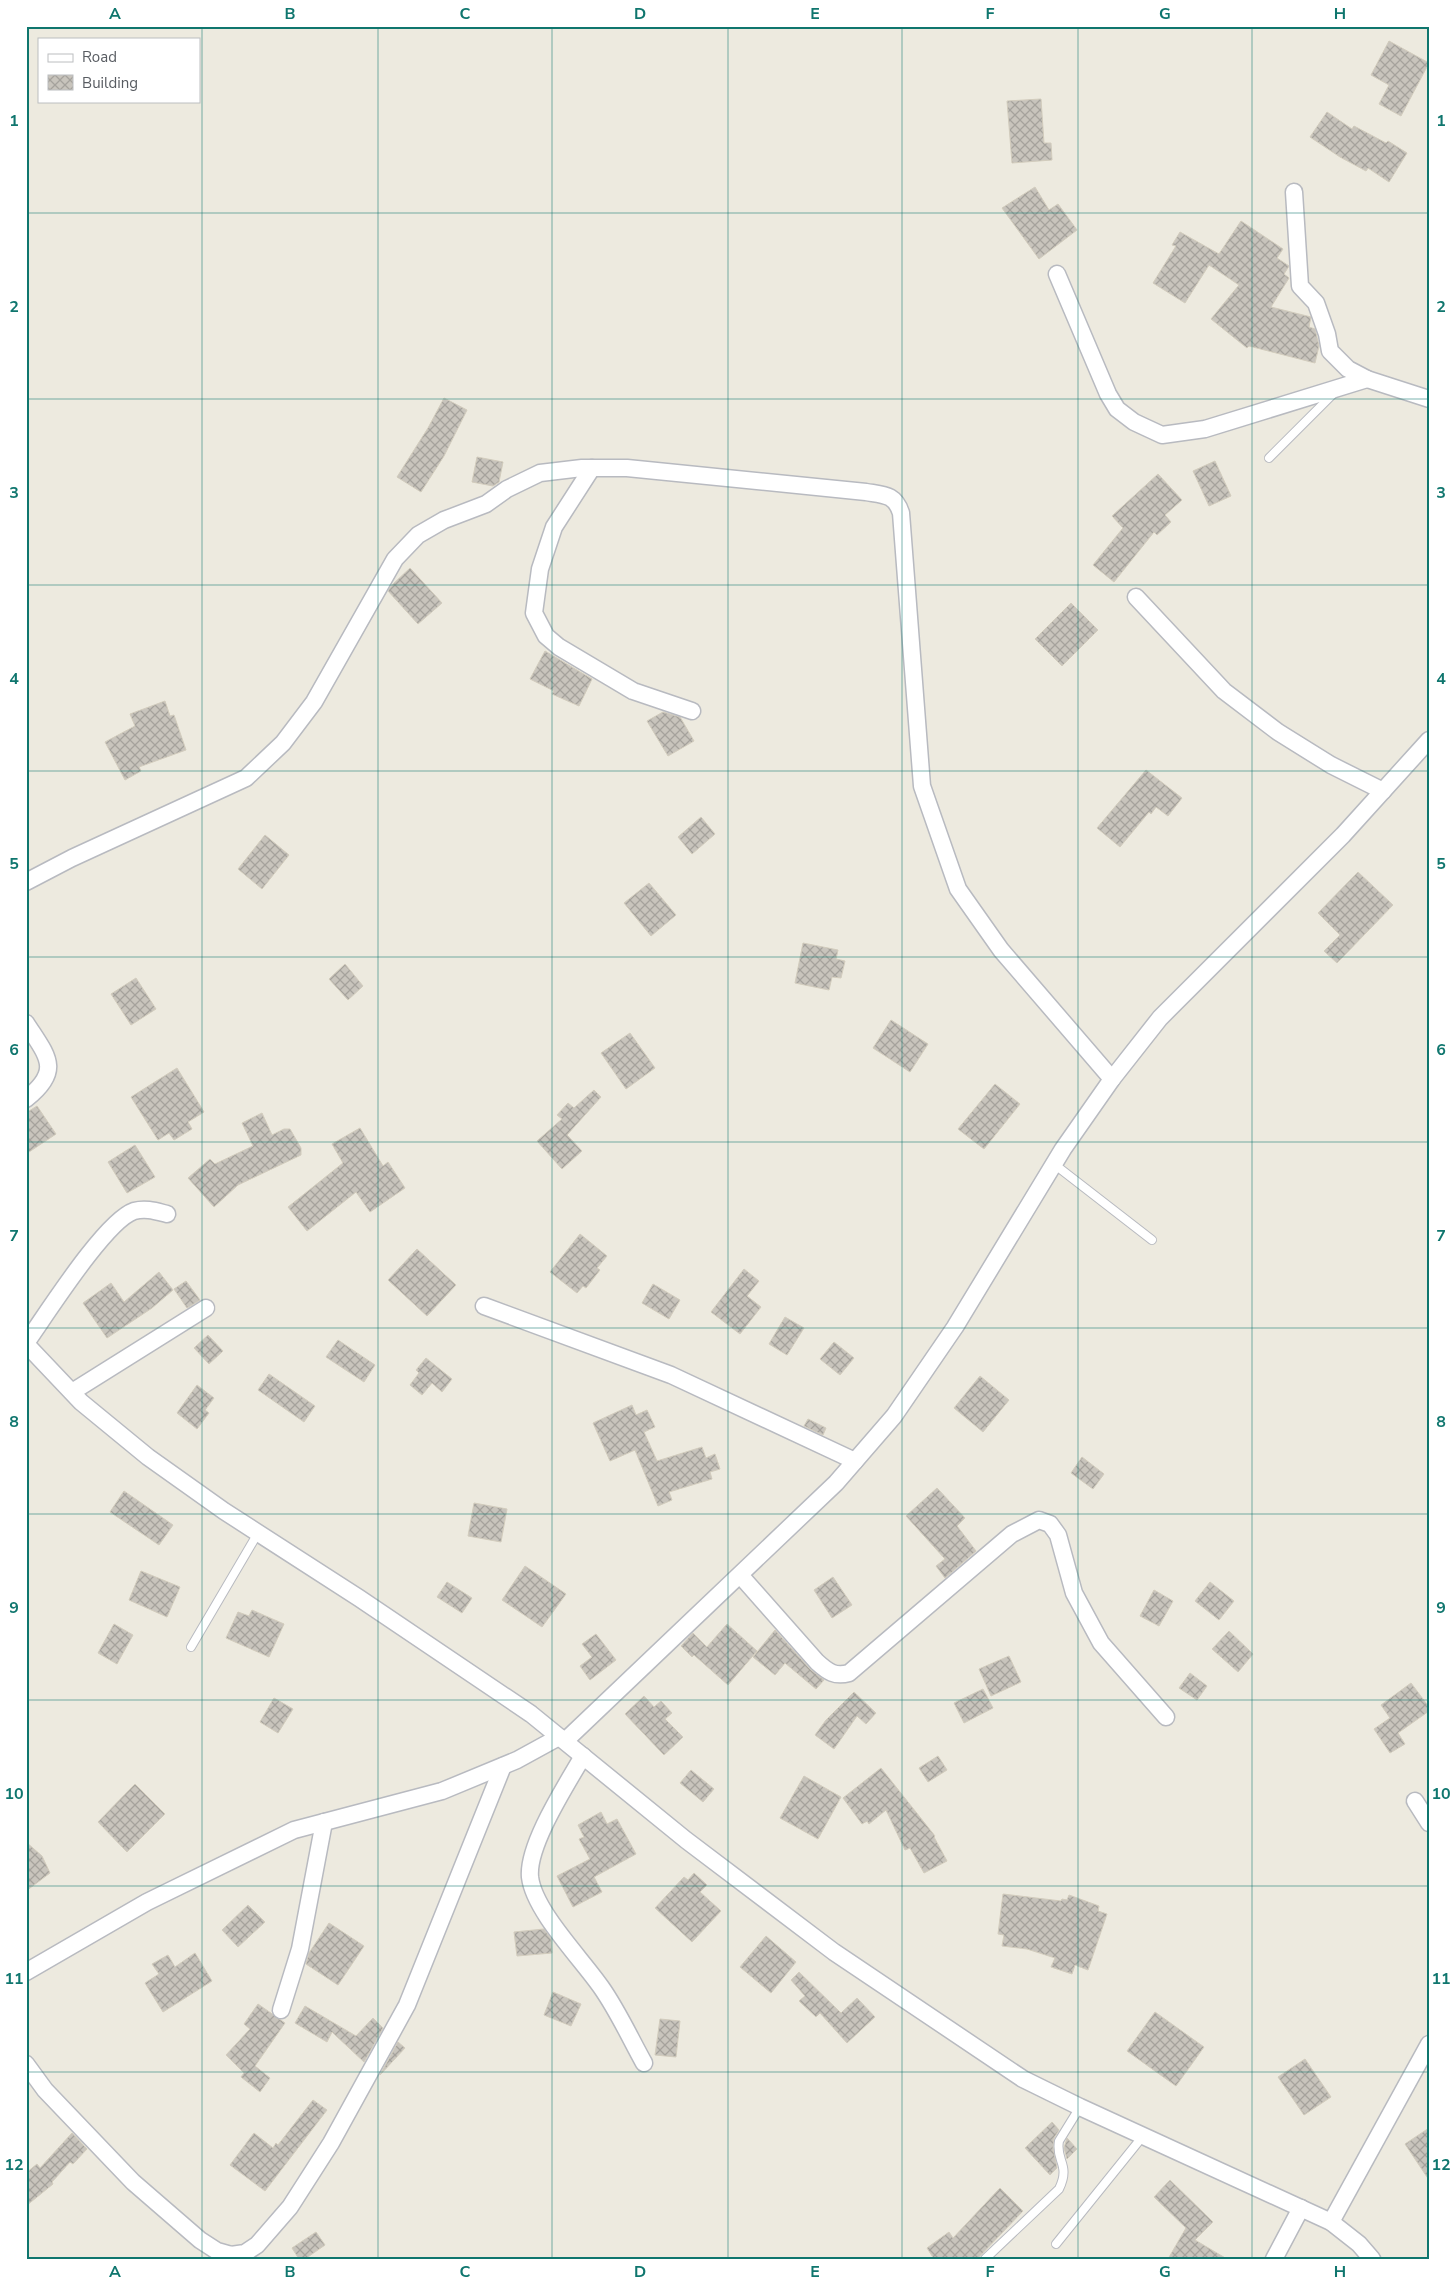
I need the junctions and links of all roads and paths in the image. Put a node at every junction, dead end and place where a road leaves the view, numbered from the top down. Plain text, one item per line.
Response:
1 (1294, 192) dead end
2 (1057, 274) dead end
3 (1367, 379) junction
4 (1339, 388) junction
5 (1429, 399) edge
6 (1269, 458) dead end
7 (592, 468) junction
8 (1136, 597) dead end
9 (692, 711) dead end
10 (1429, 740) edge
11 (1383, 791) junction
12 (26, 882) edge
13 (26, 1023) edge
14 (1112, 1079) junction
15 (26, 1099) edge
16 (1054, 1164) junction
17 (168, 1214) dead end
18 (1152, 1240) dead end
19 (484, 1306) dead end
20 (206, 1308) dead end
21 (26, 1343) edge
22 (72, 1392) junction
23 (855, 1461) junction
24 (258, 1533) junction
25 (740, 1575) junction
26 (191, 1647) dead end
27 (1166, 1717) dead end
28 (562, 1739) junction
29 (583, 1756) junction
30 (504, 1766) junction
31 (1416, 1801) dead end
32 (324, 1822) junction
33 (1429, 1823) edge
34 (26, 1972) edge
35 (280, 2010) dead end
36 (1429, 2044) edge
37 (644, 2063) dead end
38 (26, 2064) edge
39 (1080, 2108) junction
40 (1143, 2136) junction
41 (1300, 2208) junction
42 (1331, 2222) junction
43 (1056, 2244) dead end
44 (985, 2259) edge
45 (1274, 2259) edge
46 (1372, 2259) edge

1 - 3 street
2 - 4 street
3 - 4 street
3 - 5 street
4 - 6 lane
7 - 9 street
7 - 12 street
7 - 14 street
8 - 11 street
10 - 11 street
11 - 14 street
13 - 15 street
14 - 16 street
16 - 18 lane
16 - 23 street
17 - 21 street
19 - 23 street
20 - 22 street
21 - 22 street
22 - 24 street
23 - 25 street
24 - 26 lane
24 - 28 street
25 - 27 street
25 - 28 street
28 - 29 street
28 - 30 street
29 - 37 street
29 - 39 street
30 - 32 street
30 - 38 street
31 - 33 street
32 - 34 street
32 - 35 street
36 - 42 street
39 - 40 street
39 - 44 lane
40 - 41 street
40 - 43 lane
41 - 42 street
41 - 45 street
42 - 46 street

